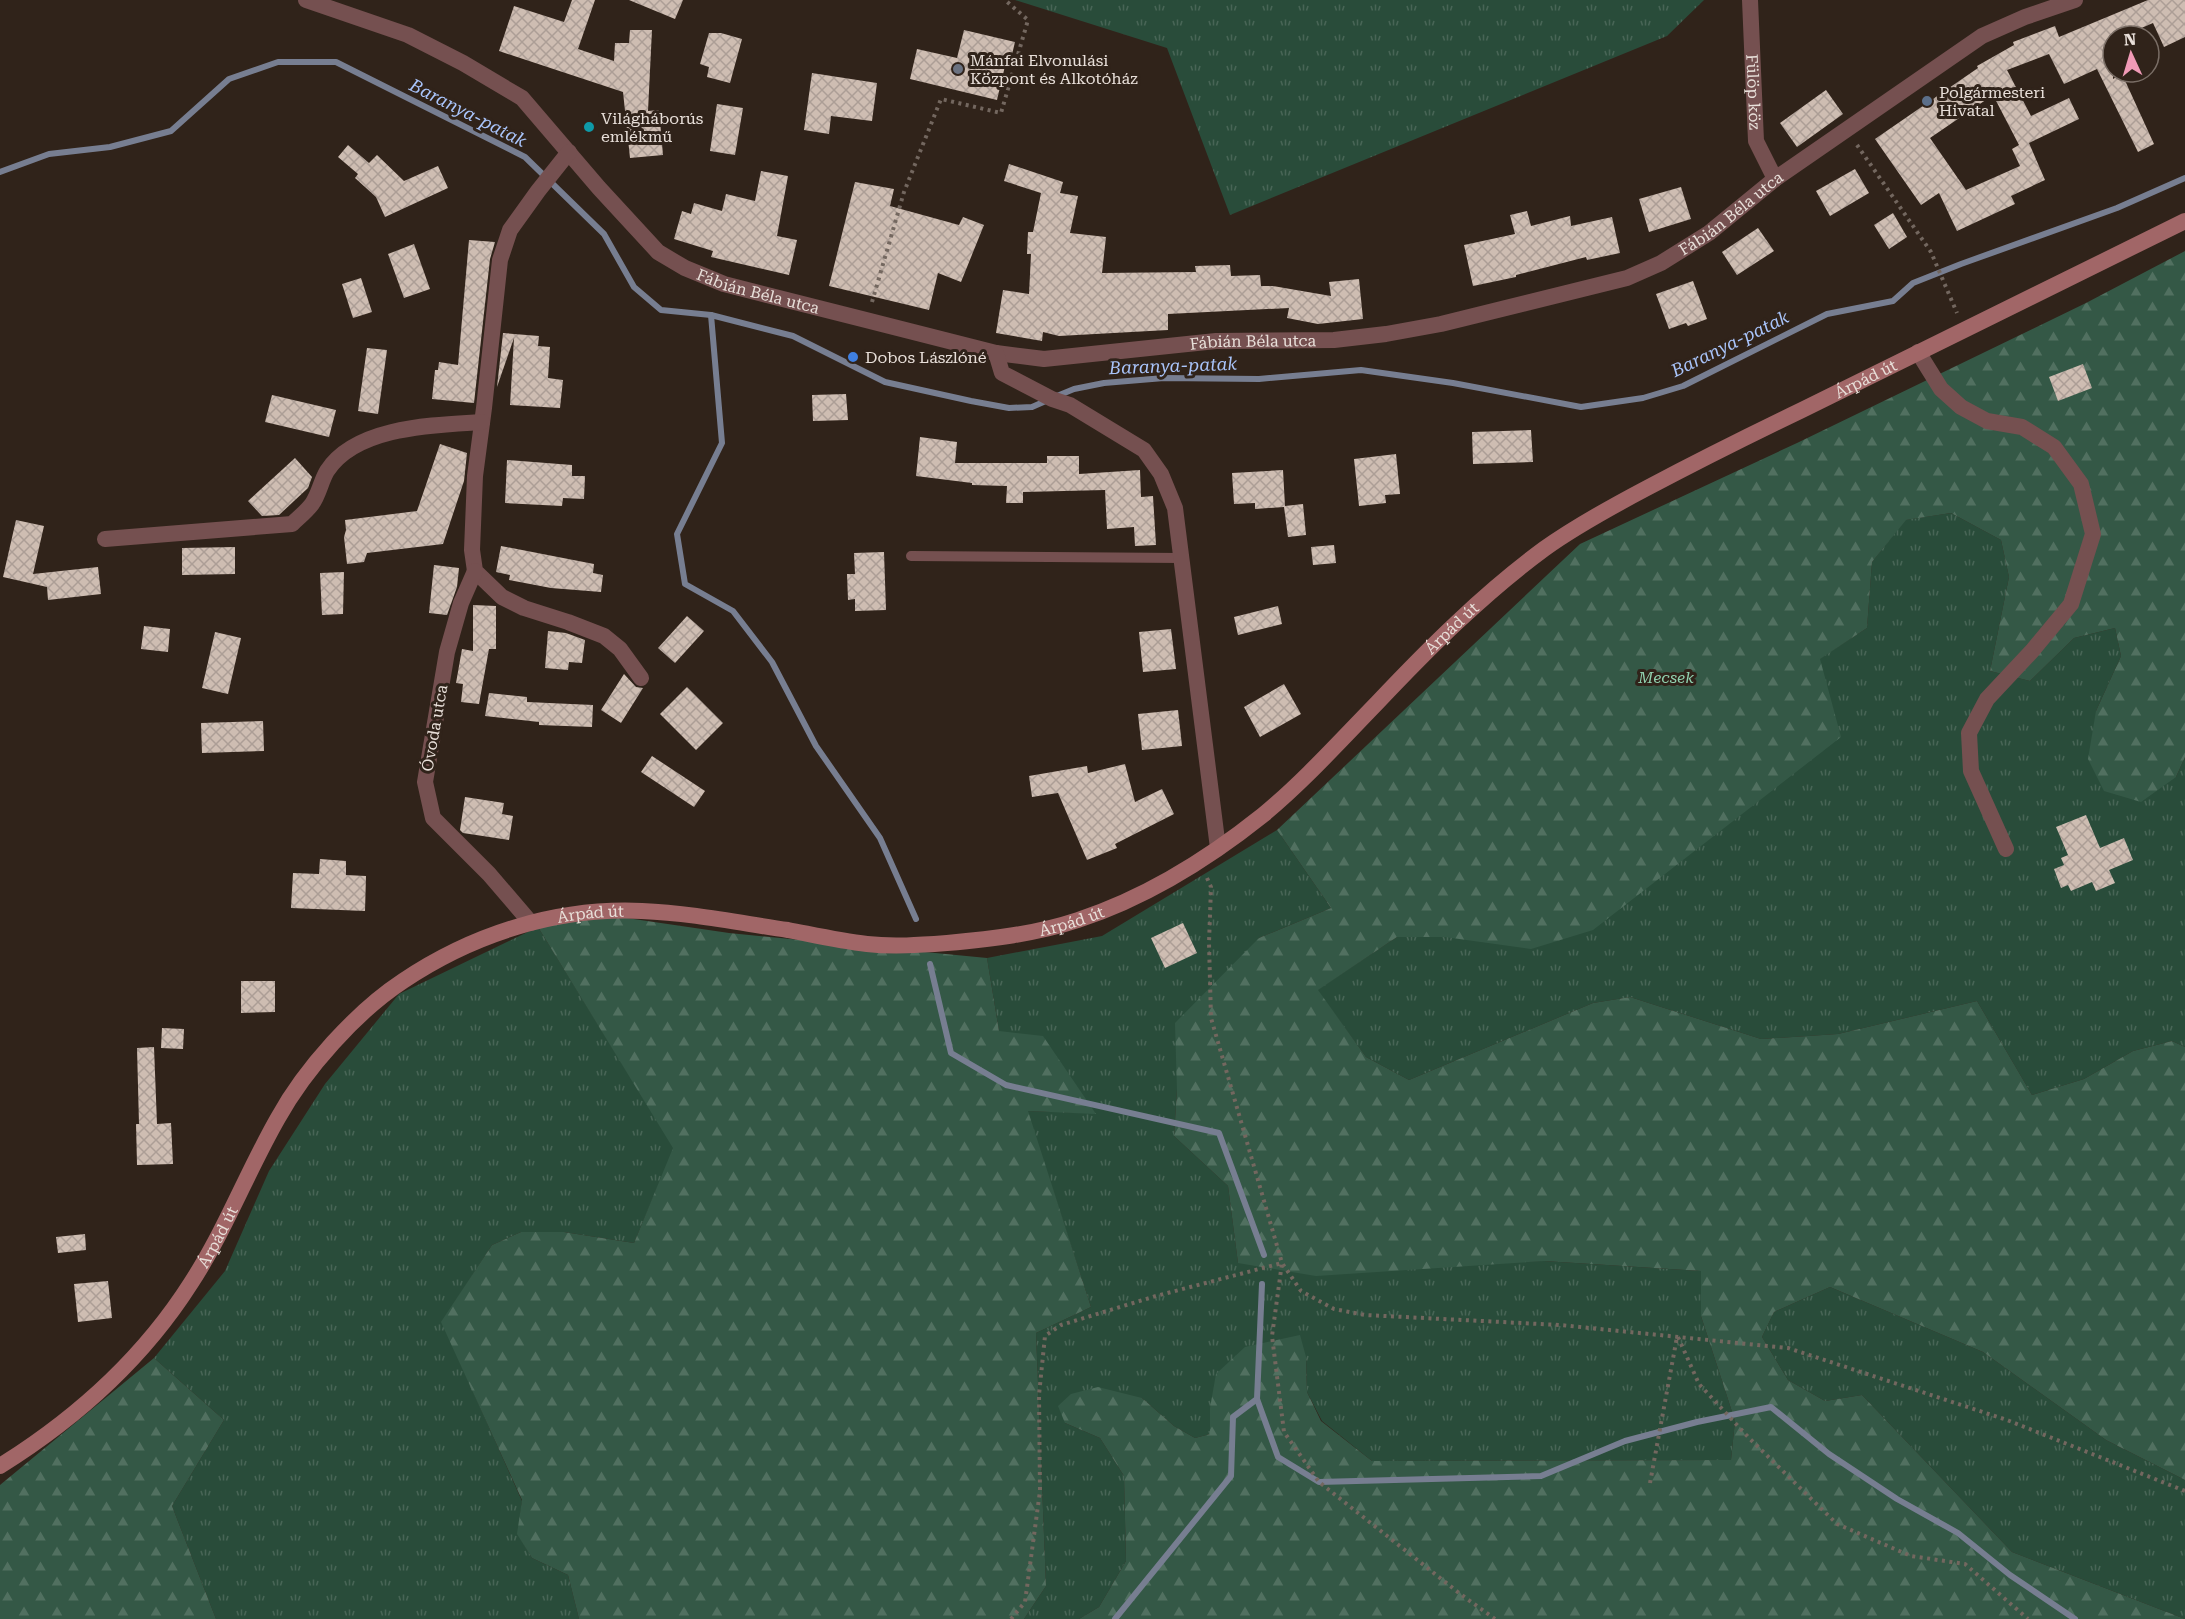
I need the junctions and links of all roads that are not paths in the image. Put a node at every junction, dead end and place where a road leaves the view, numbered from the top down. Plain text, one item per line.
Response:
1 (306, 0) edge
2 (1750, 0) edge
3 (2075, 0) edge
4 (569, 152) junction
5 (1775, 179) junction
6 (2185, 221) edge
7 (1918, 352) junction
8 (996, 353) junction
9 (482, 422) junction
10 (105, 539) dead end
11 (911, 556) dead end
12 (1181, 558) junction
13 (475, 571) junction
14 (641, 678) dead end
15 (1218, 848) junction
16 (2006, 849) dead end
17 (531, 923) junction
18 (0, 1466) edge

1 - 4 street, Fábián Béla utca
2 - 5 street, Fülöp köz
3 - 5 street, Fábián Béla utca
4 - 8 street, Fábián Béla utca
4 - 9 street, Óvoda utca
5 - 8 street, Fábián Béla utca
6 - 7 main road, Árpád út
7 - 15 main road, Árpád út
7 - 16 street
8 - 12 street
9 - 10 street
9 - 13 street, Óvoda utca
11 - 12 lane
12 - 15 street
13 - 14 street
13 - 17 street, Óvoda utca
15 - 17 main road, Árpád út
17 - 18 main road, Árpád út

